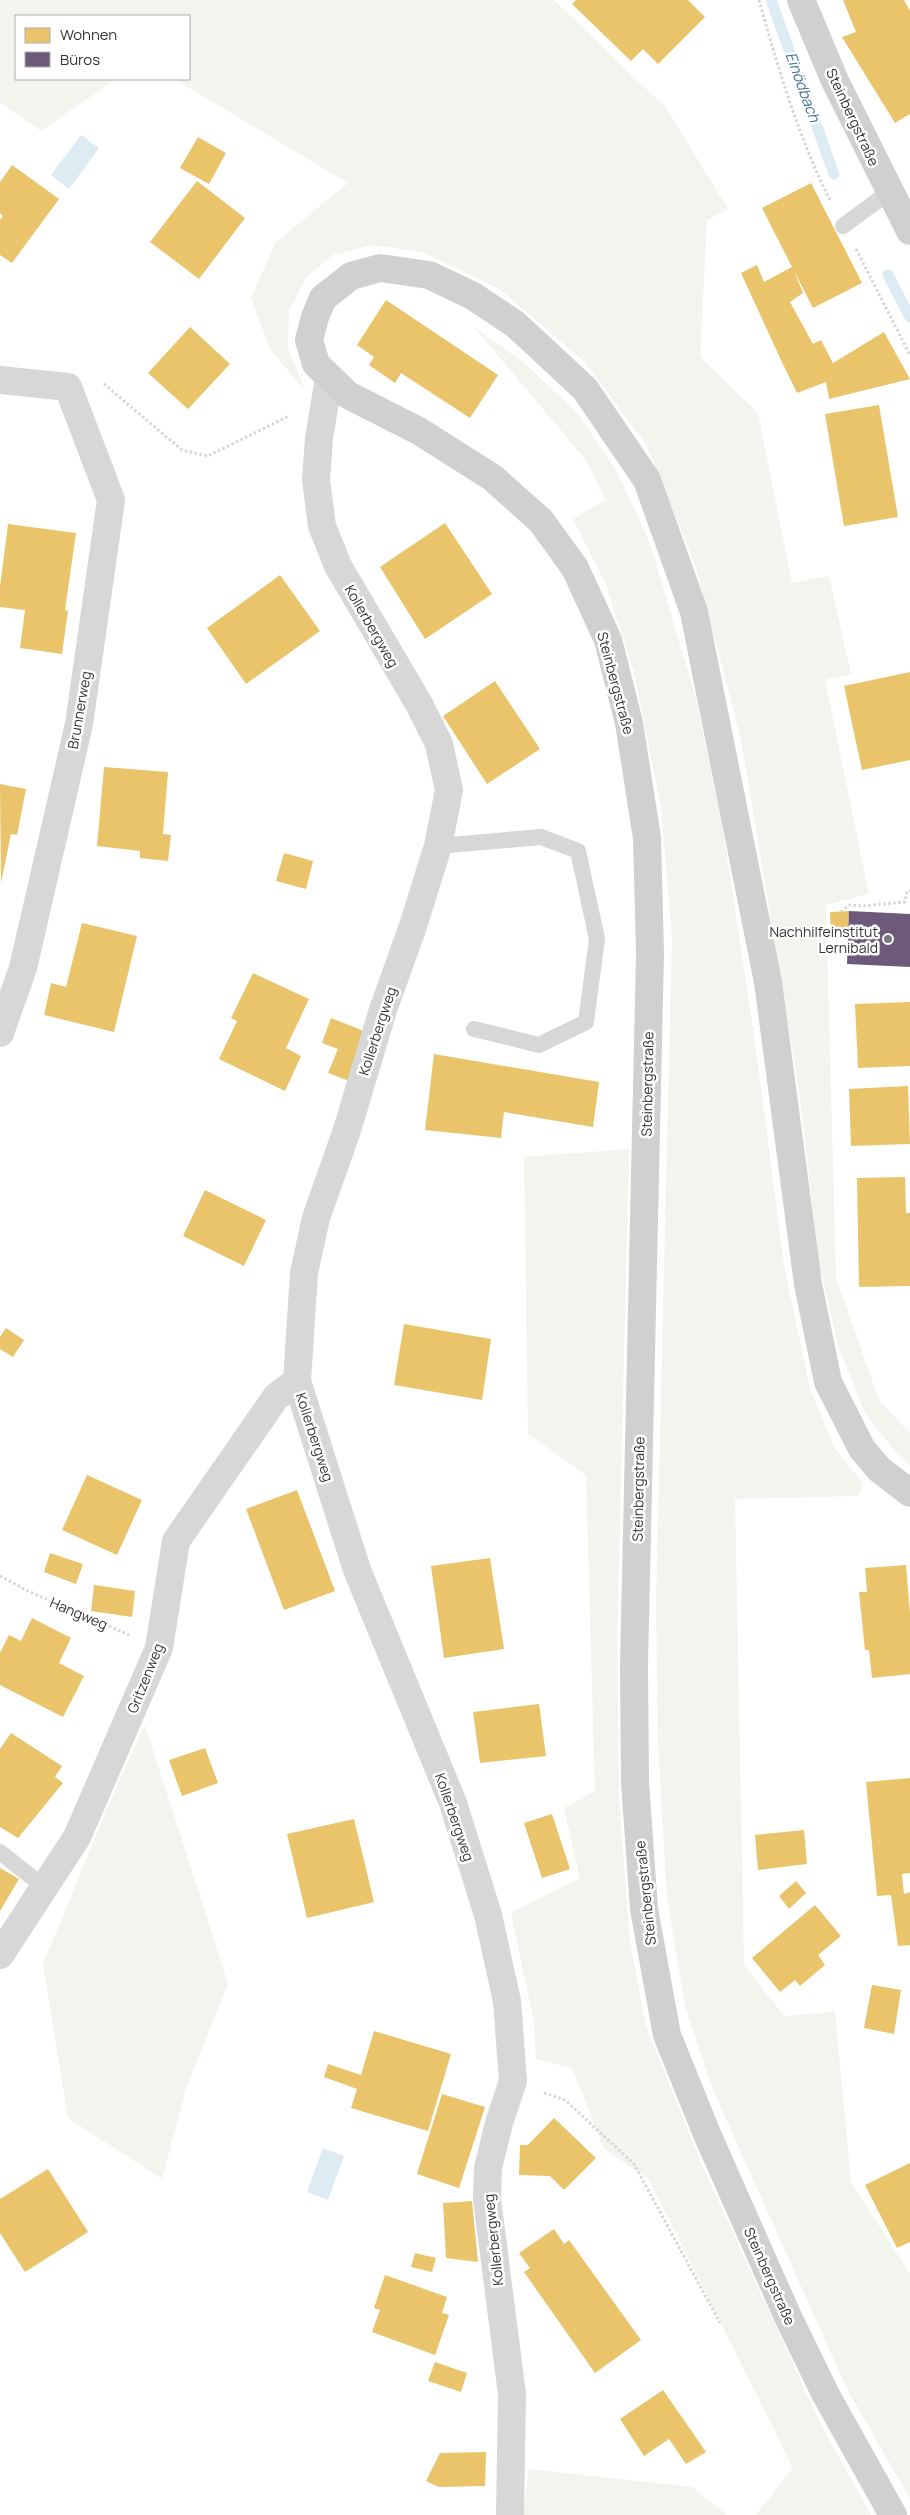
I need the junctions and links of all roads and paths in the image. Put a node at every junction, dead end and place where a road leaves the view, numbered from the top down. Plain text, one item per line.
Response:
1 (759, 0) edge
2 (801, 0) edge
3 (889, 192) junction
4 (843, 226) junction
5 (910, 231) edge
6 (910, 355) edge
7 (329, 378) junction
8 (0, 380) edge
9 (68, 388) junction
10 (325, 406) junction
11 (438, 846) junction
12 (910, 891) edge
13 (842, 912) dead end
14 (474, 1029) dead end
15 (0, 1032) edge
16 (297, 1381) junction
17 (910, 1493) edge
18 (0, 1576) edge
19 (159, 1648) junction
20 (0, 1852) edge
21 (44, 1887) junction
22 (0, 1955) edge
23 (513, 2081) junction
24 (720, 2323) dead end
25 (510, 2515) edge
26 (893, 2515) edge

1 - 4 path
2 - 3 main road, Steinbergstraße
3 - 4 lane
3 - 5 main road, Steinbergstraße
4 - 6 path
7 - 10 street, Kollerbergweg
7 - 17 main road, Steinbergstraße
7 - 26 main road, Steinbergstraße
8 - 9 street
9 - 10 path
9 - 15 street, Brunnerweg
10 - 11 street, Kollerbergweg
11 - 14 lane
11 - 16 street, Kollerbergweg
12 - 13 path
16 - 19 street, Gritzenweg
16 - 23 street, Kollerbergweg
18 - 19 path, Hangweg
19 - 21 street, Gritzenweg
20 - 21 lane
21 - 22 street, Gritzenweg
23 - 24 path
23 - 25 street, Kollerbergweg

